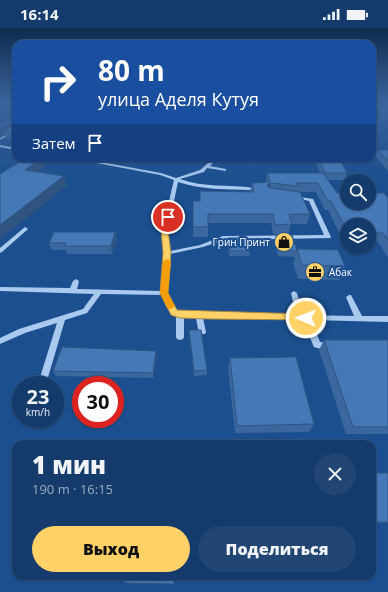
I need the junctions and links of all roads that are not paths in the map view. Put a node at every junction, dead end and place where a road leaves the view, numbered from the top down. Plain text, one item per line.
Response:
1 (12, 132) edge
2 (0, 139) edge
3 (0, 146) edge
4 (12, 148) edge
5 (97, 162) edge
6 (212, 162) edge
7 (207, 167) junction
8 (224, 170) dead end
9 (176, 180) junction
10 (252, 189) edge
11 (285, 197) edge
12 (25, 229) dead end
13 (0, 251) edge
14 (167, 253) junction
15 (76, 281) dead end
16 (0, 289) edge
17 (73, 290) junction
18 (98, 292) junction
19 (164, 293) junction
20 (294, 293) dead end
21 (349, 296) dead end
22 (180, 315) junction
23 (199, 315) junction
24 (62, 318) junction
25 (303, 318) junction
26 (359, 318) junction
27 (388, 319) edge
28 (202, 332) edge
29 (180, 337) dead end
30 (0, 341) edge
31 (341, 345) edge
32 (45, 374) dead end

1 - 2 street
3 - 4 street
5 - 9 street
6 - 7 street
7 - 8 street
7 - 9 street
9 - 10 street
9 - 14 street
11 - 14 street
12 - 13 street
14 - 19 street
15 - 17 street
16 - 17 street
17 - 18 street
18 - 19 street
18 - 24 street
19 - 22 street
20 - 25 street
21 - 26 street
22 - 23 street
22 - 29 street
23 - 25 street
23 - 28 street
24 - 30 street
24 - 32 street
25 - 26 street
25 - 31 street
26 - 27 street

